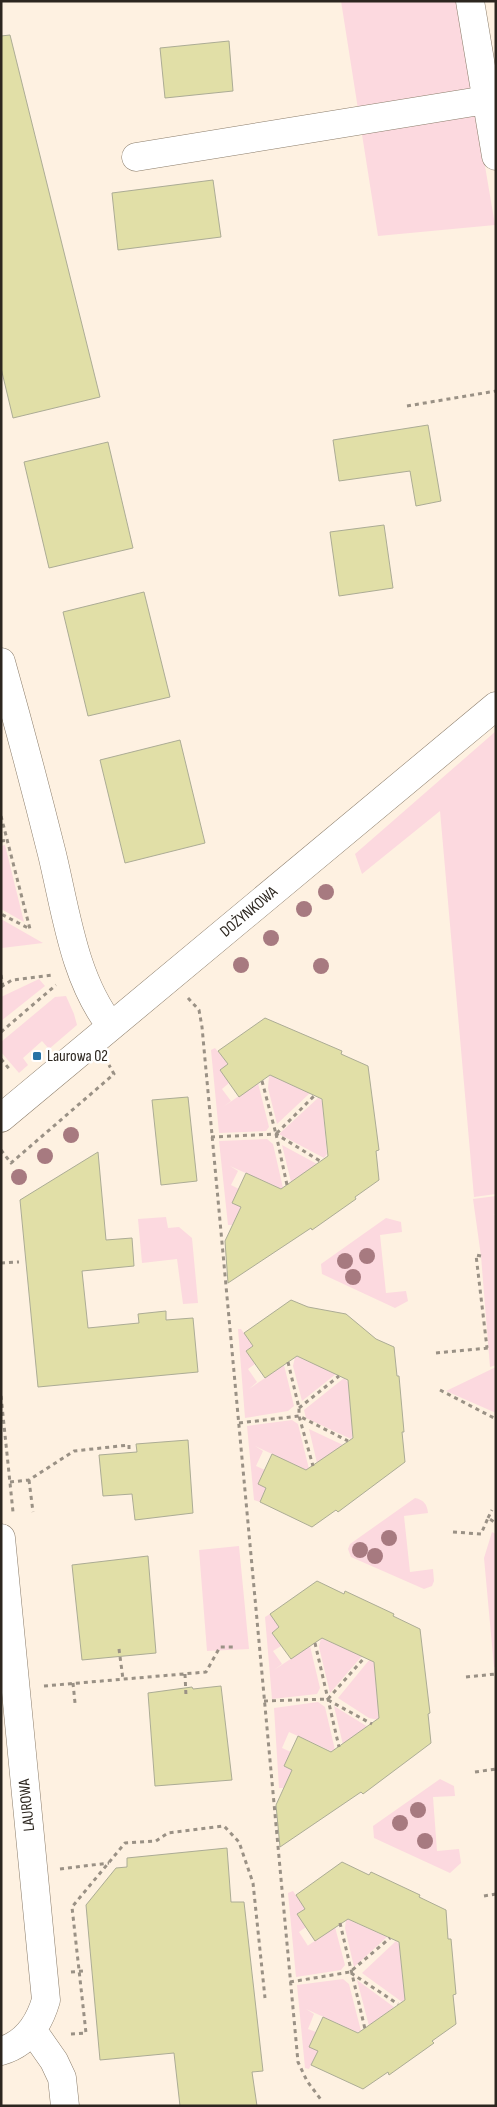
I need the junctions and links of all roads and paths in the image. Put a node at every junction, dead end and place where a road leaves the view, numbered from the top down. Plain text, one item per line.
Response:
1 (470, 1) edge
2 (486, 100) junction
3 (496, 156) edge
4 (136, 157) dead end
5 (496, 391) edge
6 (407, 406) dead end
7 (1, 662) edge
8 (496, 706) edge
9 (12, 739) edge
10 (1, 816) edge
11 (8, 840) junction
12 (1, 842) edge
13 (1, 914) edge
14 (79, 965) junction
15 (53, 974) dead end
16 (1, 975) edge
17 (2, 987) edge
18 (183, 993) dead end
19 (111, 1026) junction
20 (1, 1032) edge
21 (1, 1059) edge
22 (108, 1062) dead end
23 (13, 1072) dead end
24 (262, 1081) dead end
25 (314, 1095) dead end
26 (1, 1118) edge
27 (276, 1134) junction
28 (211, 1137) junction
29 (1, 1150) edge
30 (320, 1161) dead end
31 (287, 1185) dead end
32 (481, 1256) dead end
33 (19, 1262) dead end
34 (1, 1263) edge
35 (436, 1353) dead end
36 (288, 1362) dead end
37 (339, 1376) dead end
38 (440, 1390) dead end
39 (299, 1408) junction
40 (298, 1416) junction
41 (496, 1419) edge
42 (239, 1423) junction
43 (348, 1441) dead end
44 (129, 1452) dead end
45 (313, 1466) dead end
46 (29, 1480) junction
47 (10, 1482) dead end
48 (492, 1510) dead end
49 (33, 1512) dead end
50 (488, 1518) junction
51 (496, 1522) edge
52 (453, 1532) dead end
53 (1, 1538) edge
54 (315, 1643) dead end
55 (234, 1647) dead end
56 (119, 1648) dead end
57 (365, 1657) dead end
58 (185, 1674) junction
59 (496, 1674) edge
60 (466, 1677) dead end
61 (123, 1679) junction
62 (73, 1683) junction
63 (36, 1686) dead end
64 (186, 1696) dead end
65 (328, 1699) junction
66 (264, 1701) junction
67 (75, 1702) dead end
68 (372, 1724) dead end
69 (340, 1747) dead end
70 (496, 1769) edge
71 (475, 1772) dead end
72 (109, 1863) junction
73 (56, 1870) dead end
74 (496, 1894) edge
75 (484, 1896) dead end
76 (340, 1924) dead end
77 (390, 1938) dead end
78 (350, 1972) junction
79 (290, 1982) junction
80 (265, 1998) dead end
81 (398, 2004) dead end
82 (364, 2029) dead end
83 (33, 2031) junction
84 (63, 2035) dead end
85 (1, 2051) edge
86 (322, 2101) dead end
87 (65, 2106) edge

1 - 2 street
2 - 3 street
2 - 4 street
5 - 6 path
7 - 9 street
8 - 19 street, DOŻYNKOWA
9 - 14 street
10 - 11 path
11 - 12 path
11 - 13 path
14 - 19 street
14 - 20 path
15 - 17 path
16 - 17 path
18 - 28 path
19 - 26 street, DOŻYNKOWA
21 - 23 path
22 - 29 path
24 - 27 path
25 - 27 path
27 - 28 path
27 - 30 path
27 - 31 path
28 - 42 path
32 - 35 path
33 - 34 path
36 - 39 path
37 - 39 path
38 - 41 path
39 - 40 path
40 - 42 path
40 - 43 path
40 - 45 path
42 - 66 path
44 - 46 path
46 - 47 path
46 - 49 path
48 - 50 path
50 - 51 path
50 - 52 path
53 - 83 street, LAUROWA
54 - 65 path
55 - 58 path
56 - 61 path
57 - 65 path
58 - 61 path
58 - 64 path
59 - 60 path
61 - 62 path
62 - 63 path
62 - 67 path
65 - 66 path
65 - 68 path
65 - 69 path
66 - 79 path
70 - 71 path
72 - 73 path
72 - 80 path
72 - 84 path
74 - 75 path
76 - 78 path
77 - 78 path
78 - 79 path
78 - 81 path
78 - 82 path
79 - 86 path
83 - 85 street, LAUROWA
83 - 87 street

